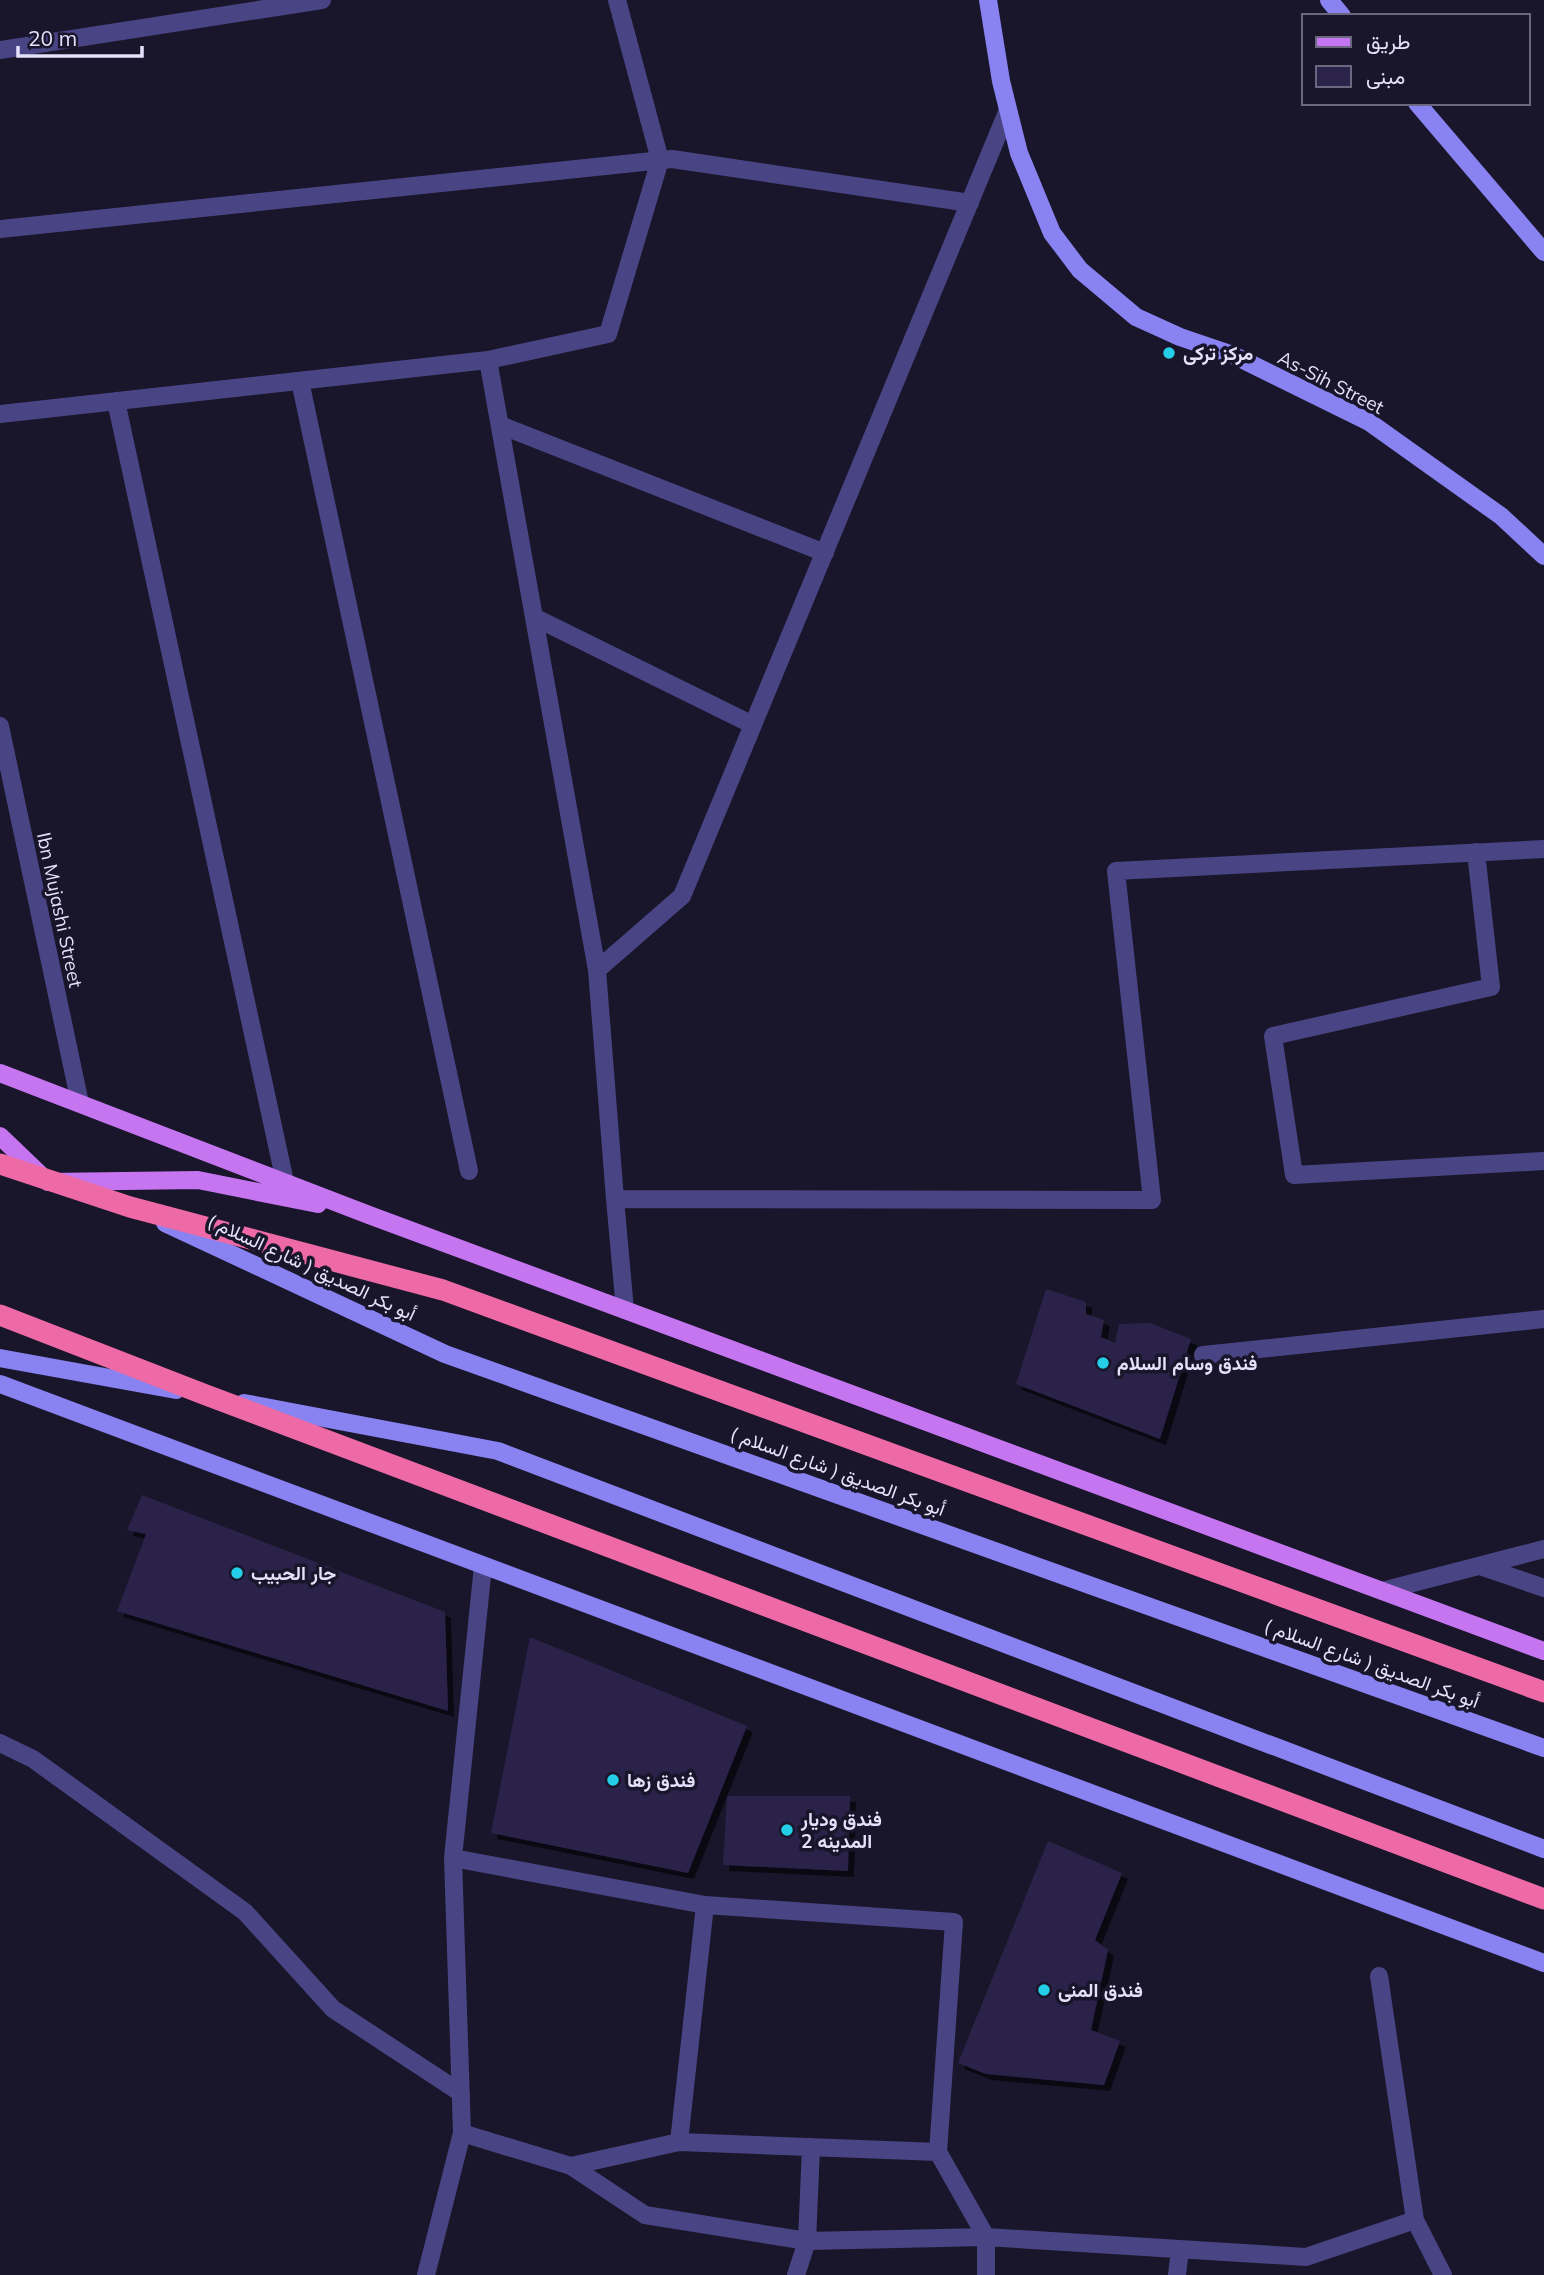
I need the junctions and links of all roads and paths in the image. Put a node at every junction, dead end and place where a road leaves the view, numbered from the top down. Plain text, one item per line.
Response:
1 (322, 0) edge
2 (617, 0) edge
3 (988, 0) edge
4 (1329, 0) edge
5 (1340, 14) edge
6 (0, 50) edge
7 (1419, 105) edge
8 (1008, 110) junction
9 (660, 160) junction
10 (970, 203) junction
11 (0, 229) edge
12 (1544, 252) edge
13 (488, 360) junction
14 (300, 381) junction
15 (116, 401) junction
16 (0, 414) edge
17 (500, 425) junction
18 (825, 553) junction
19 (1544, 556) edge
20 (534, 617) junction
21 (753, 725) junction
22 (0, 726) edge
23 (1544, 849) edge
24 (1476, 852) junction
25 (597, 970) junction
26 (0, 1073) edge
27 (80, 1103) junction
28 (0, 1136) edge
29 (1544, 1161) edge
30 (0, 1164) edge
31 (469, 1171) dead end
32 (48, 1181) junction
33 (285, 1182) junction
34 (615, 1199) junction
35 (130, 1207) junction
36 (369, 1215) junction
37 (625, 1310) junction
38 (0, 1315) edge
39 (1544, 1319) edge
40 (1203, 1355) dead end
41 (0, 1358) edge
42 (0, 1384) edge
43 (206, 1395) junction
44 (1544, 1549) edge
45 (483, 1566) junction
46 (1480, 1566) junction
47 (1544, 1588) edge
48 (1381, 1591) junction
49 (1544, 1651) edge
50 (1544, 1692) edge
51 (0, 1743) edge
52 (1544, 1748) edge
53 (1544, 1849) edge
54 (453, 1858) junction
55 (1544, 1899) edge
56 (705, 1905) junction
57 (1544, 1963) edge
58 (1379, 1976) dead end
59 (461, 2093) junction
60 (462, 2133) junction
61 (679, 2142) junction
62 (811, 2147) junction
63 (938, 2152) junction
64 (571, 2166) junction
65 (1415, 2220) junction
66 (986, 2237) junction
67 (807, 2241) junction
68 (1180, 2249) junction
69 (1306, 2257) junction
70 (426, 2275) edge
71 (796, 2275) edge
72 (986, 2275) edge
73 (1177, 2275) edge
74 (1309, 2275) edge
75 (1443, 2275) edge

1 - 6 street
2 - 9 street
3 - 8 main road, As-Sih Street
4 - 5 main road
7 - 12 main road
8 - 10 street
8 - 19 main road, As-Sih Street
9 - 10 street
9 - 11 street
9 - 13 street
10 - 18 street
13 - 14 street
13 - 17 street
14 - 15 street
14 - 31 street
15 - 16 street
15 - 33 street
17 - 18 street
17 - 20 street
18 - 21 street
20 - 21 street
20 - 25 street
21 - 25 street
22 - 27 street, Ibn Mujashi Street
23 - 24 street
24 - 29 street
24 - 34 street
25 - 34 street
26 - 27 main road
27 - 33 main road
28 - 32 main road
30 - 32 highway, ( شارع السلام ) أبو بكر الصديق
32 - 35 highway, ( شارع السلام ) أبو بكر الصديق
32 - 36 main road
33 - 36 main road
34 - 37 street
35 - 50 highway, ( شارع السلام ) أبو بكر الصديق
35 - 52 main road, ( شارع السلام ) أبو بكر الصديق
36 - 37 main road
37 - 48 main road
38 - 43 highway
39 - 40 street
41 - 43 main road
42 - 45 main road
43 - 53 main road
43 - 55 highway
44 - 46 street
45 - 54 street
45 - 57 main road
46 - 47 street
46 - 48 street
48 - 49 main road
51 - 59 street
54 - 56 street
54 - 59 street
56 - 61 street
56 - 63 street
58 - 65 street
59 - 60 street
60 - 64 street
60 - 70 street
61 - 62 street
61 - 64 street
62 - 63 street
62 - 67 street
63 - 66 street
64 - 67 street
65 - 69 street
65 - 75 street
66 - 67 street
66 - 68 street
66 - 72 street
67 - 71 street
68 - 69 street
68 - 73 street
69 - 74 street

